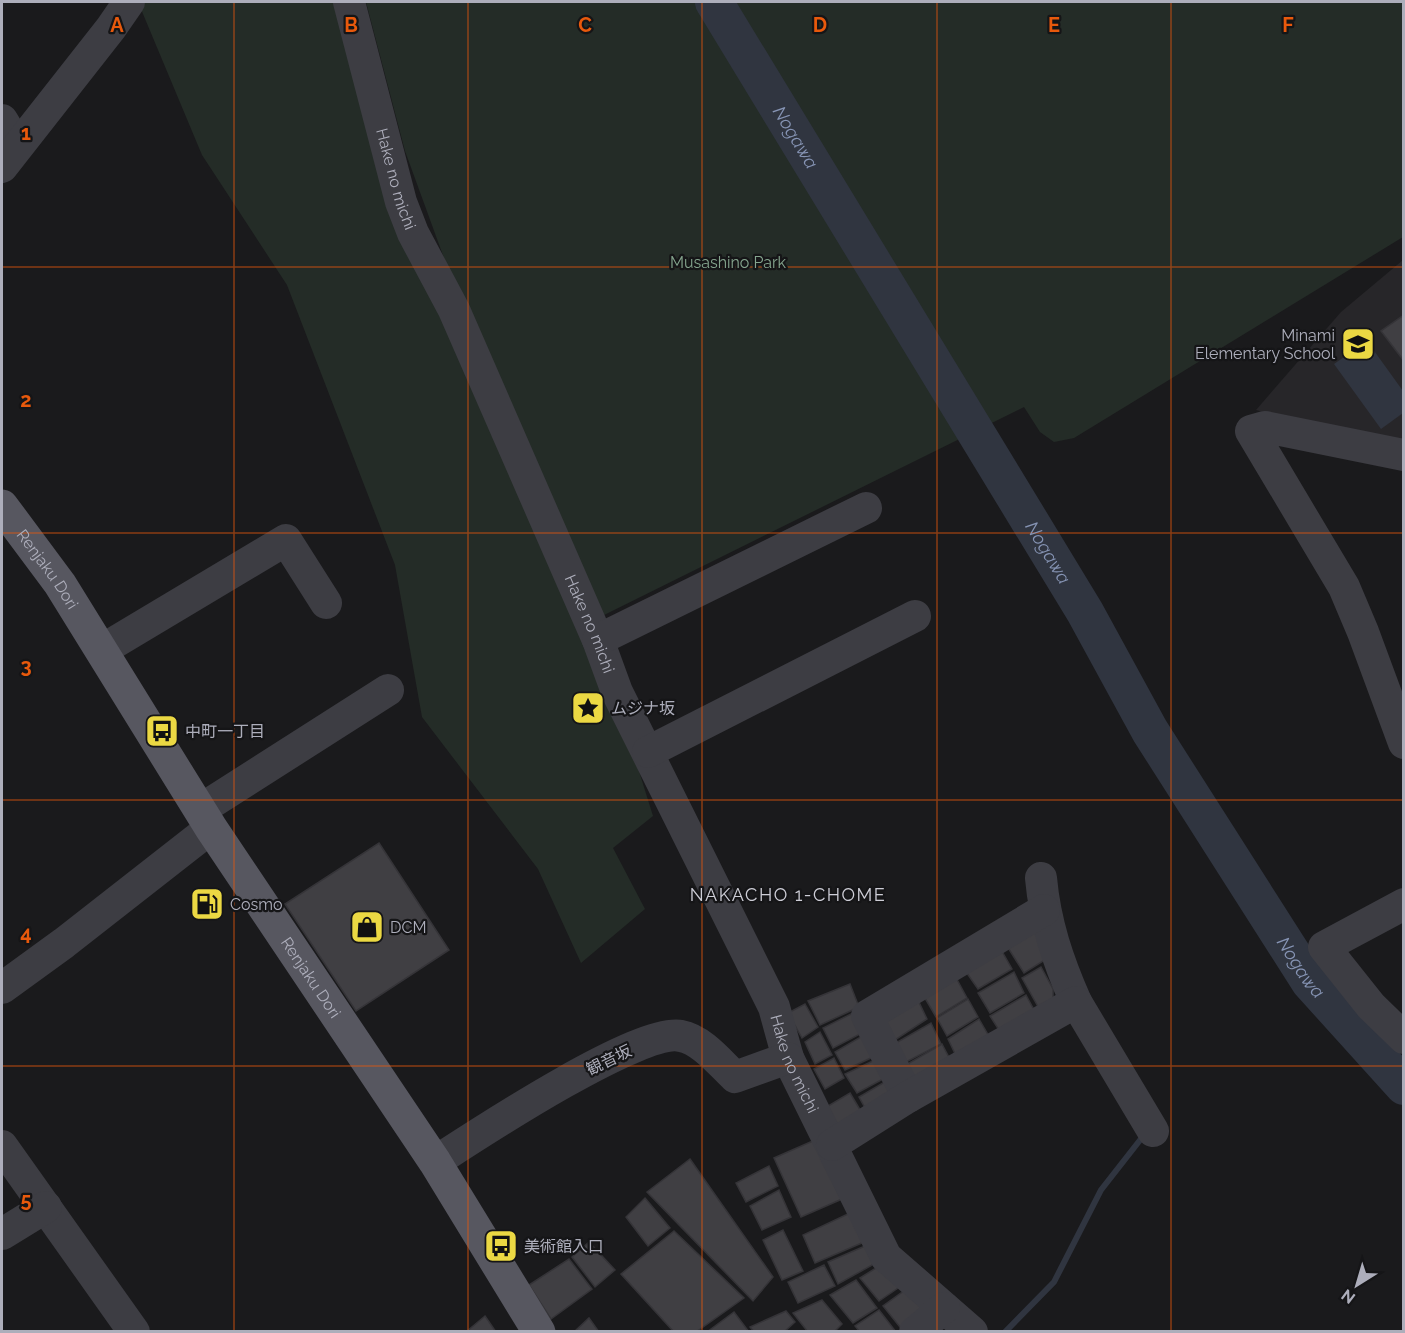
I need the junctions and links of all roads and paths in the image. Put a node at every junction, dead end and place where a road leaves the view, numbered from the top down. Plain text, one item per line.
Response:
1 (129, 2) edge
2 (349, 2) edge
3 (7, 144) edge
4 (1404, 455) edge
5 (2, 506) edge
6 (866, 508) dead end
7 (326, 603) dead end
8 (915, 616) dead end
9 (598, 640) junction
10 (102, 650) junction
11 (388, 690) dead end
12 (1404, 743) edge
13 (648, 752) junction
14 (205, 819) junction
15 (1041, 878) dead end
16 (1404, 904) edge
17 (1044, 910) junction
18 (2, 988) edge
19 (1076, 1002) junction
20 (1404, 1038) edge
21 (788, 1058) junction
22 (908, 1097) junction
23 (1154, 1131) dead end
24 (832, 1145) junction
25 (2, 1146) edge
26 (435, 1162) junction
27 (46, 1207) junction
28 (2, 1234) edge
29 (944, 1308) junction
30 (134, 1332) edge
31 (539, 1332) edge
32 (915, 1332) edge
33 (972, 1332) edge

1 - 3 street
2 - 9 street, Hake no michi
4 - 12 street
5 - 10 main road, Renjaku Dori
6 - 9 street
7 - 10 street
8 - 13 street
9 - 13 street, Hake no michi
10 - 14 main road, Renjaku Dori
11 - 14 street
13 - 21 street, Hake no michi
14 - 18 street
14 - 26 main road, Renjaku Dori
15 - 17 street
16 - 20 street
17 - 19 street
17 - 22 street
19 - 22 street
19 - 23 street
21 - 24 street, Hake no michi
21 - 26 street, 観音坂
22 - 24 street
24 - 29 street, Hake no michi
25 - 27 street
26 - 31 main road, Renjaku Dori
27 - 28 street
27 - 30 street
29 - 32 street
29 - 33 street, Hake no michi

